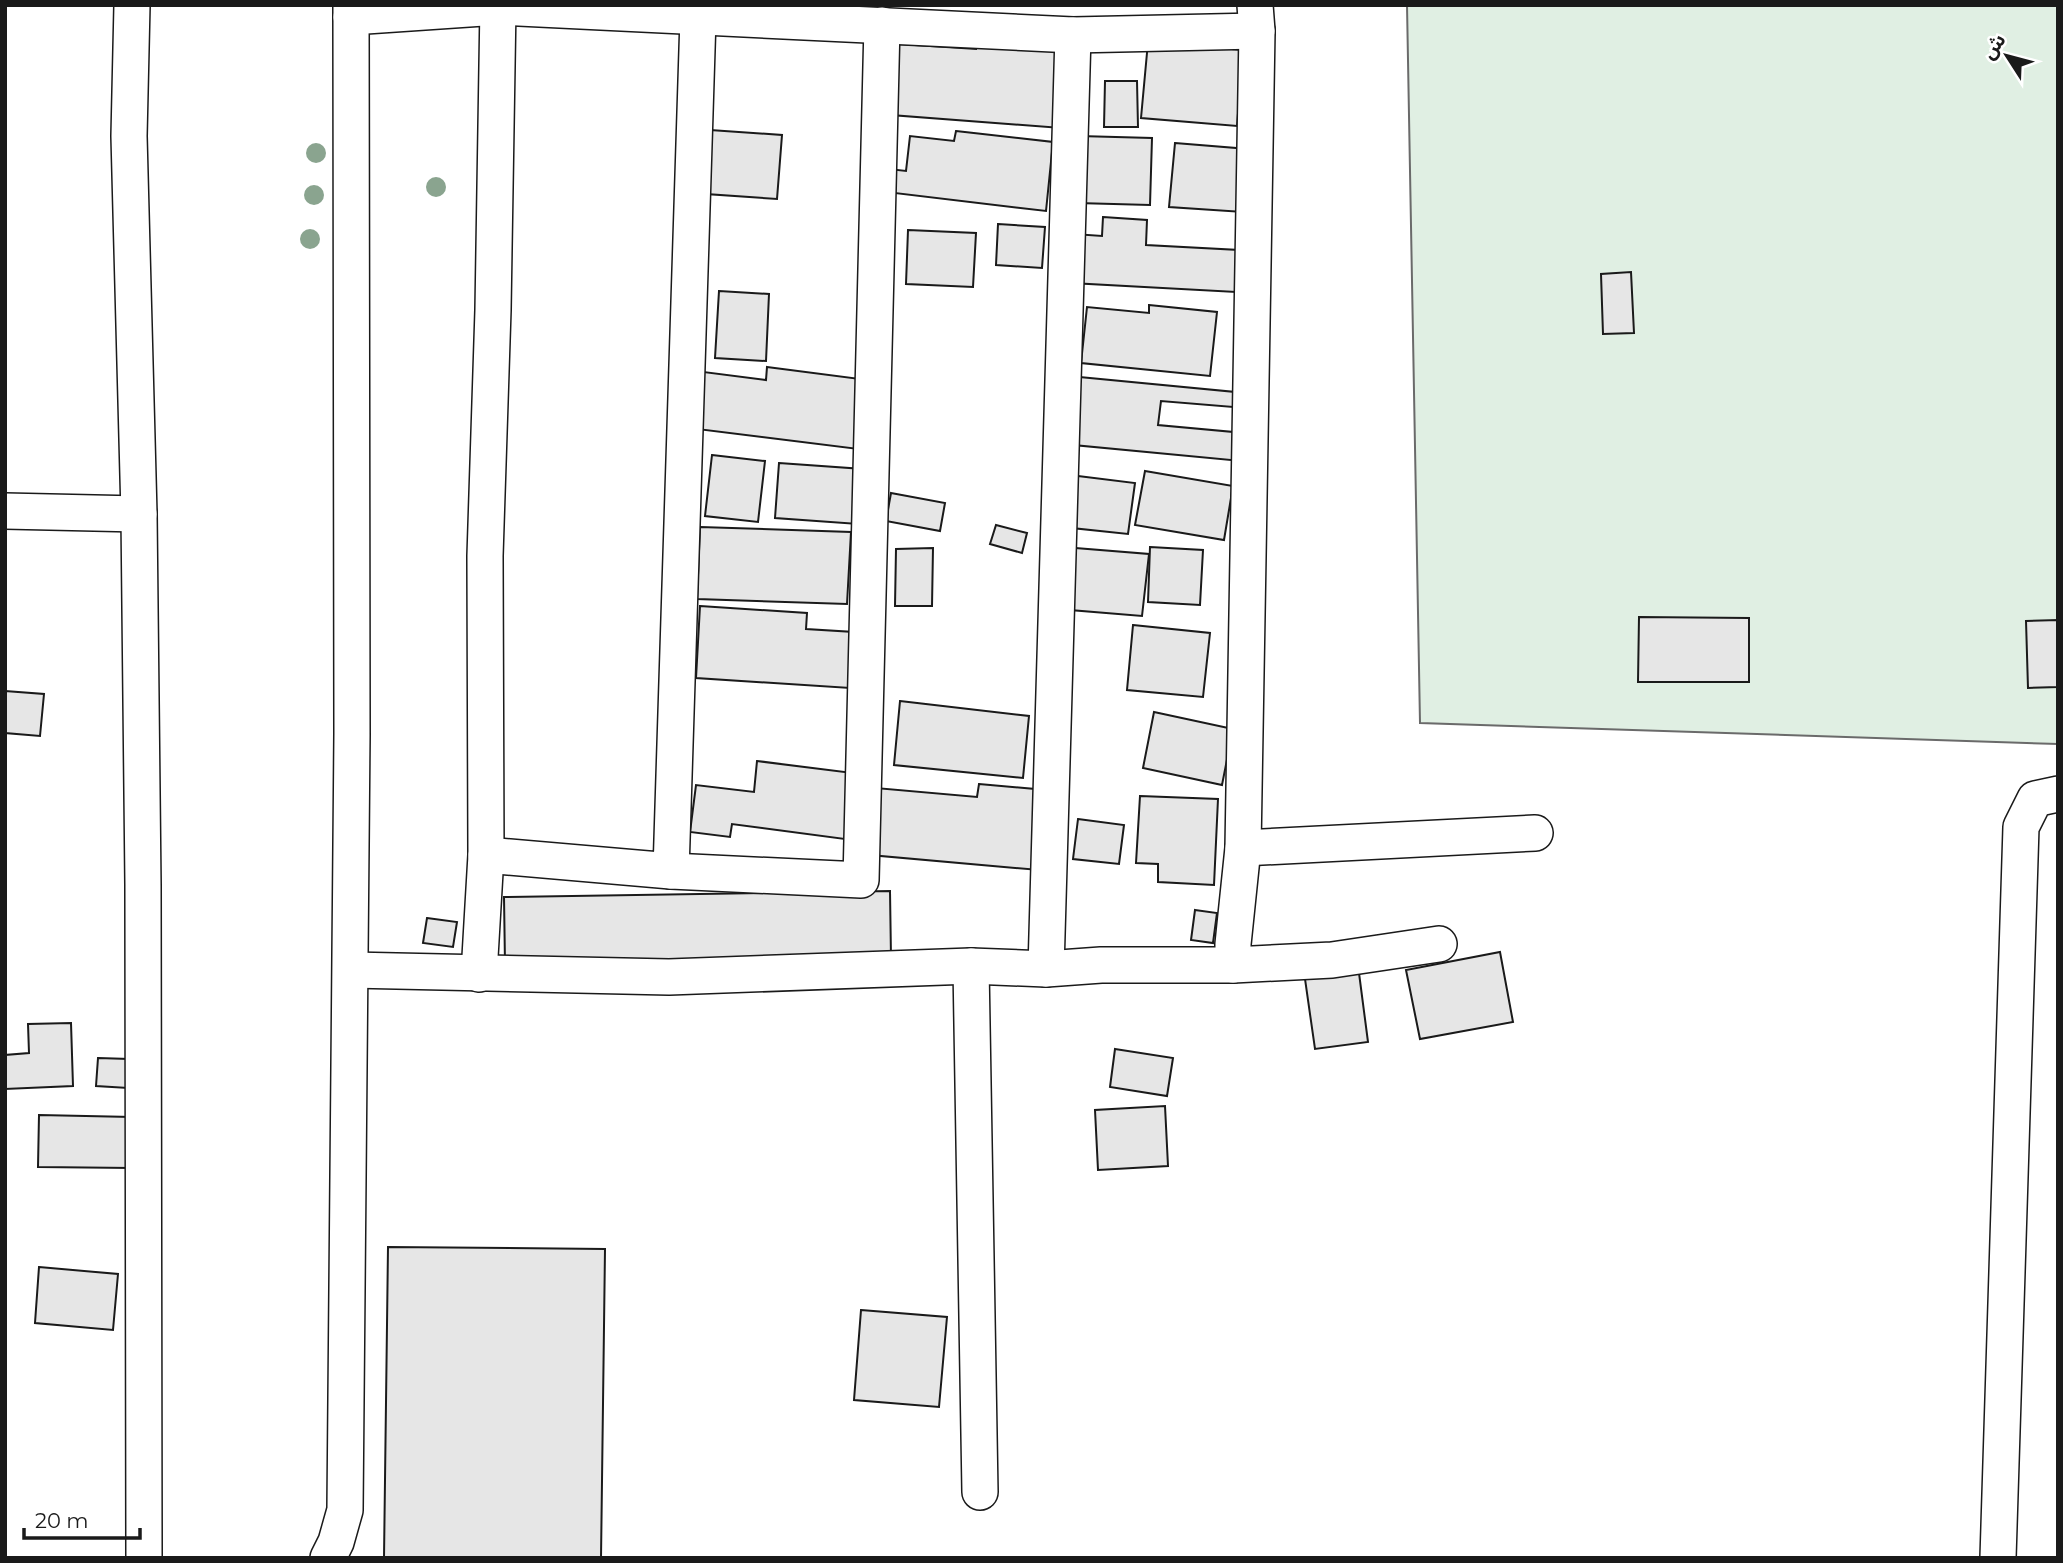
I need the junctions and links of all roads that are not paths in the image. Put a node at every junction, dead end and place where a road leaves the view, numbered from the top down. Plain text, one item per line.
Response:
1 (132, 5) edge
2 (498, 6) edge
3 (351, 11) edge
4 (698, 18) junction
5 (1256, 18) edge
6 (882, 25) junction
7 (1073, 35) junction
8 (5, 510) edge
9 (139, 514) junction
10 (2058, 794) edge
11 (1535, 833) dead end
12 (1243, 848) junction
13 (486, 855) junction
14 (671, 871) junction
15 (1439, 944) dead end
16 (1233, 965) junction
17 (971, 966) junction
18 (1046, 969) junction
19 (351, 970) junction
20 (479, 974) junction
21 (980, 1492) dead end
22 (144, 1558) edge
23 (328, 1558) edge
24 (1998, 1558) edge

1 - 9 street
2 - 3 street
2 - 4 street
2 - 13 street
3 - 19 street
4 - 6 street
4 - 14 street
5 - 7 street
5 - 12 street
6 - 7 street
6 - 14 street
7 - 18 street
8 - 9 street
9 - 22 street
10 - 24 street
11 - 12 street
12 - 16 street
13 - 14 street
13 - 20 street
15 - 16 street
16 - 18 street
17 - 18 street
17 - 20 street
17 - 21 street
19 - 20 street
19 - 23 street

